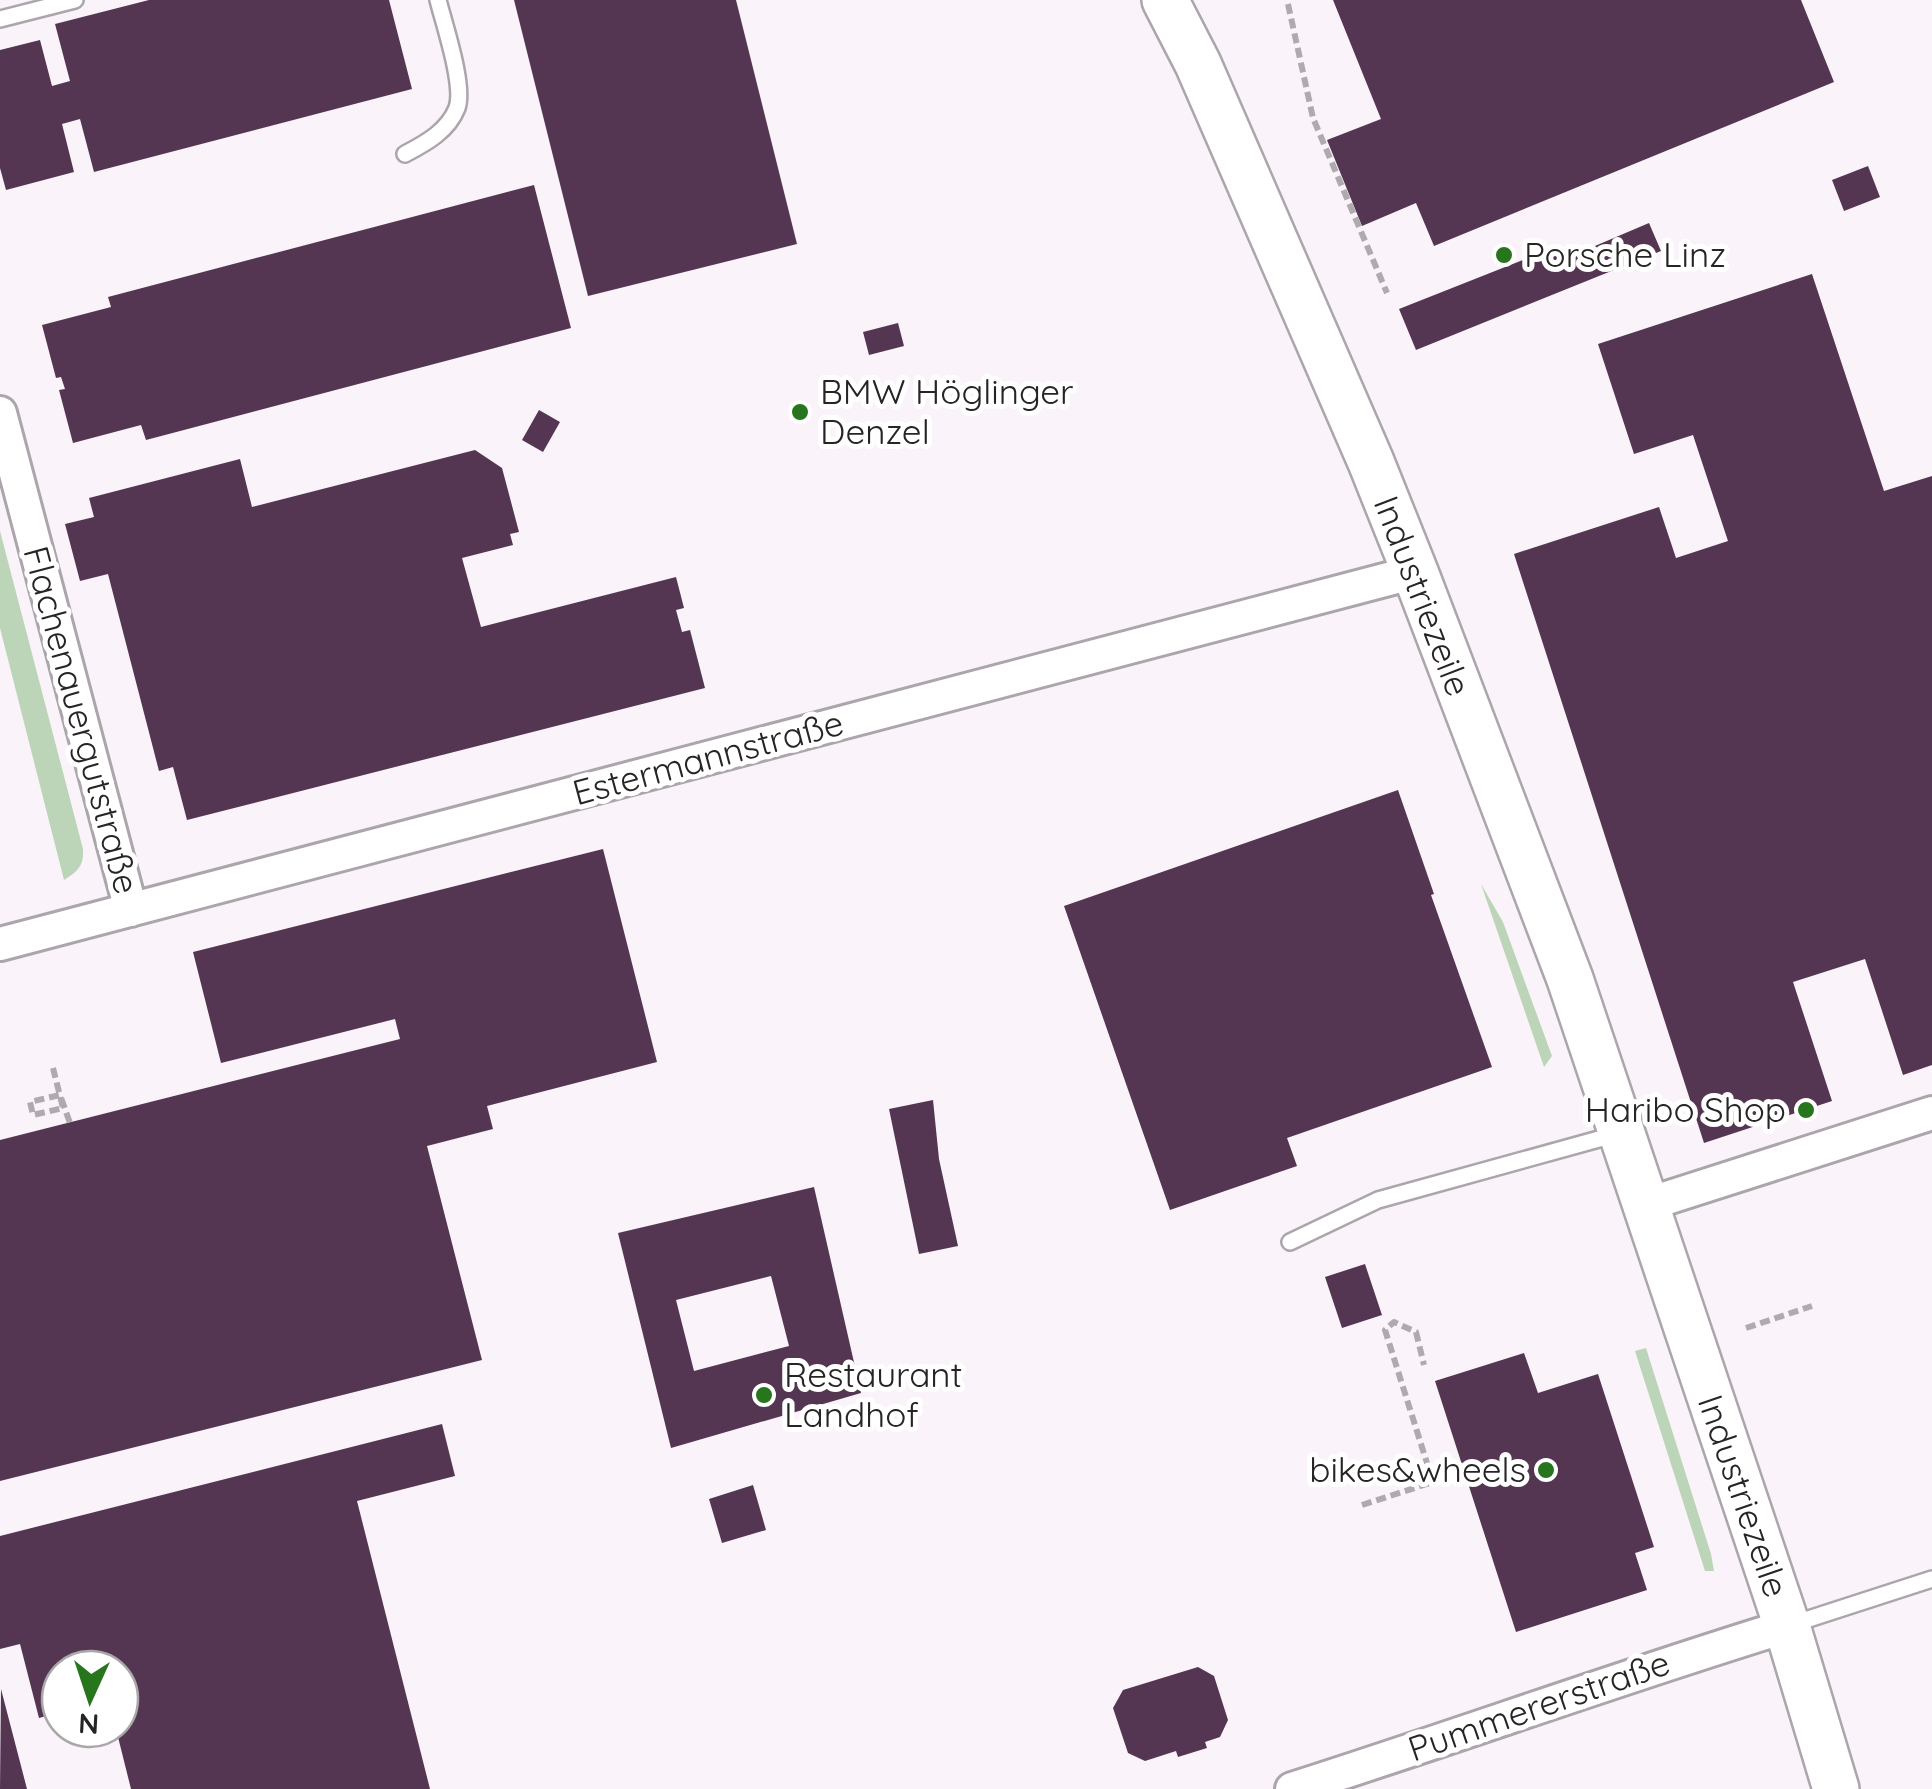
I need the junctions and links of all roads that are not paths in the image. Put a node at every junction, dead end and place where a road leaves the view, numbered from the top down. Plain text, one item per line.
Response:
1 (74, 0) edge
2 (438, 0) edge
3 (1166, 0) edge
4 (0, 20) edge
5 (405, 154) dead end
6 (0, 413) edge
7 (1415, 572) junction
8 (131, 910) junction
9 (0, 944) edge
10 (1932, 1114) edge
11 (1621, 1133) junction
12 (1645, 1205) junction
13 (1290, 1242) dead end
14 (1932, 1579) edge
15 (1786, 1626) junction
16 (1292, 1789) edge
17 (1836, 1789) edge

1 - 4 lane
2 - 5 lane
3 - 7 main road, Industriezeile
6 - 8 street, Flachenauergutstraße
7 - 8 street, Estermannstraße
7 - 11 main road, Industriezeile
8 - 9 street, Estermannstraße
10 - 12 street
11 - 12 main road, Industriezeile
11 - 13 lane
12 - 15 main road, Industriezeile
14 - 15 lane
15 - 16 street, Pummererstraße
15 - 17 main road, Industriezeile

